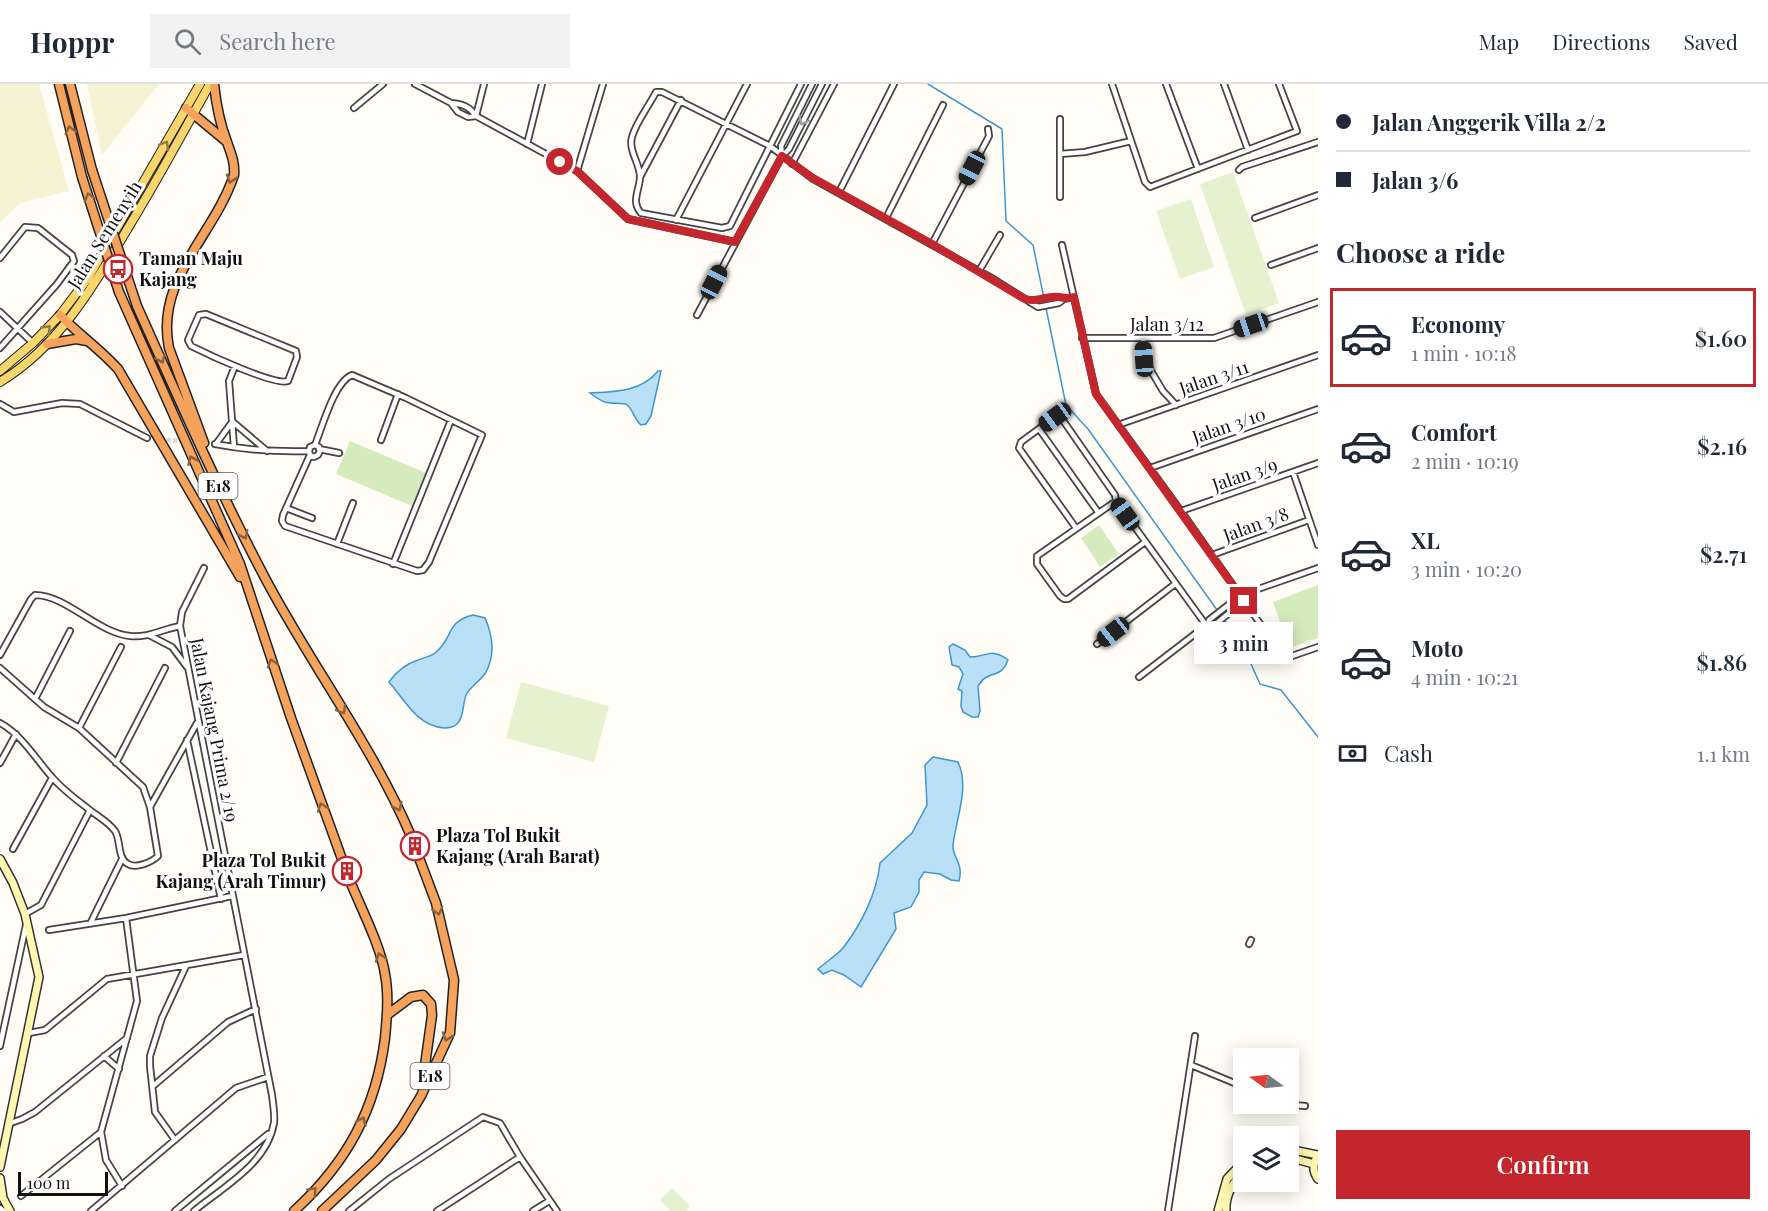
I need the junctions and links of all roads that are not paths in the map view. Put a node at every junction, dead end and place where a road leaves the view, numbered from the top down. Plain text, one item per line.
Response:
1 (59, 84) edge
2 (70, 84) edge
3 (200, 84) edge
4 (212, 84) edge
5 (383, 84) edge
6 (416, 84) edge
7 (484, 84) edge
8 (542, 84) edge
9 (603, 84) edge
10 (747, 84) edge
11 (801, 84) edge
12 (812, 84) edge
13 (822, 84) edge
14 (834, 84) edge
15 (894, 84) edge
16 (1112, 84) edge
17 (1166, 84) edge
18 (1224, 84) edge
19 (1280, 84) edge
20 (681, 100) junction
21 (943, 105) dead end
22 (354, 108) dead end
23 (190, 111) junction
24 (476, 116) junction
25 (1060, 119) dead end
26 (727, 123) junction
27 (988, 129) dead end
28 (1131, 141) junction
29 (227, 142) junction
30 (1318, 142) edge
31 (527, 144) junction
32 (770, 146) junction
33 (1248, 150) junction
34 (1060, 154) junction
35 (782, 156) junction
36 (792, 164) junction
37 (1198, 169) junction
38 (1239, 170) dead end
39 (577, 171) junction
40 (640, 177) junction
41 (839, 192) junction
42 (1318, 195) edge
43 (1060, 197) dead end
44 (131, 204) junction
45 (140, 209) junction
46 (886, 218) junction
47 (1255, 218) dead end
48 (676, 220) junction
49 (1000, 235) dead end
50 (735, 242) junction
51 (932, 244) junction
52 (1062, 245) dead end
53 (1318, 248) edge
54 (0, 258) edge
55 (1271, 265) dead end
56 (979, 271) junction
57 (1074, 297) junction
58 (1064, 299) junction
59 (1030, 302) junction
60 (1318, 302) edge
61 (0, 312) edge
62 (697, 315) dead end
63 (64, 318) junction
64 (19, 328) junction
65 (1082, 338) junction
66 (1143, 338) junction
67 (87, 341) junction
68 (33, 343) junction
69 (45, 345) junction
70 (0, 348) edge
71 (1318, 355) edge
72 (35, 356) junction
73 (235, 366) junction
74 (0, 372) edge
75 (0, 382) edge
76 (398, 394) junction
77 (0, 404) edge
78 (1176, 405) junction
79 (1318, 409) edge
80 (451, 420) junction
81 (232, 422) junction
82 (1118, 425) junction
83 (1039, 429) junction
84 (147, 438) tunnel mouth
85 (381, 440) dead end
86 (234, 447) junction
87 (317, 447) junction
88 (267, 451) junction
89 (309, 453) junction
90 (339, 453) dead end
91 (1318, 463) edge
92 (1150, 468) junction
93 (1293, 472) junction
94 (1116, 501) junction
95 (353, 503) dead end
96 (228, 508) junction
97 (286, 508) junction
98 (1181, 511) junction
99 (1098, 512) junction
100 (312, 518) dead end
101 (1309, 520) junction
102 (1076, 528) junction
103 (1145, 542) junction
104 (337, 544) junction
105 (1318, 545) edge
106 (1212, 555) junction
107 (393, 564) junction
108 (204, 568) dead end
109 (1318, 568) edge
110 (1175, 584) junction
111 (248, 591) junction
112 (1247, 593) junction
113 (1240, 595) junction
114 (1244, 601) junction
115 (1207, 625) junction
116 (180, 626) junction
117 (70, 631) dead end
118 (149, 635) junction
119 (1097, 644) dead end
120 (121, 647) dead end
121 (1318, 647) edge
122 (0, 656) edge
123 (0, 668) edge
124 (165, 668) dead end
125 (188, 669) junction
126 (1139, 677) dead end
127 (35, 699) junction
128 (198, 721) junction
129 (0, 723) edge
130 (79, 728) junction
131 (16, 734) junction
132 (187, 740) junction
133 (0, 763) edge
134 (116, 763) junction
135 (52, 777) junction
136 (150, 807) junction
137 (90, 810) junction
138 (411, 836) tunnel mouth
139 (13, 849) dead end
140 (418, 855) tunnel mouth
141 (0, 859) edge
142 (122, 859) junction
143 (343, 862) tunnel mouth
144 (350, 880) tunnel mouth
145 (232, 896) junction
146 (221, 899) junction
147 (26, 918) junction
148 (126, 918) junction
149 (91, 922) junction
150 (50, 930) dead end
151 (244, 955) junction
152 (186, 966) junction
153 (134, 974) junction
154 (256, 1009) junction
155 (387, 1015) junction
156 (29, 1033) junction
157 (1195, 1036) dead end
158 (127, 1037) junction
159 (0, 1046) edge
160 (104, 1056) junction
161 (1191, 1065) junction
162 (119, 1069) junction
163 (268, 1077) junction
164 (1233, 1083) edge
165 (152, 1086) junction
166 (421, 1096) junction
167 (1299, 1105) edge
168 (1305, 1106) dead end
169 (8, 1124) junction
170 (101, 1132) junction
171 (270, 1133) junction
172 (175, 1140) junction
173 (1299, 1151) edge
174 (1318, 1155) edge
175 (520, 1158) junction
176 (1299, 1160) edge
177 (1314, 1164) junction
178 (0, 1167) edge
179 (1233, 1173) edge
180 (0, 1178) edge
181 (1318, 1179) edge
182 (1233, 1184) edge
183 (122, 1186) junction
184 (21, 1196) dead end
185 (549, 1201) junction
186 (358, 1204) junction
187 (0, 1208) edge
188 (4, 1211) edge
189 (10, 1211) edge
190 (92, 1211) edge
191 (175, 1211) edge
192 (194, 1211) edge
193 (294, 1211) edge
194 (322, 1211) edge
195 (349, 1211) edge
196 (364, 1211) edge
197 (437, 1211) edge
198 (533, 1211) edge
199 (557, 1211) edge
200 (1168, 1211) edge
201 (1218, 1211) edge
202 (1226, 1211) edge

111 -> 1 highway, E18, bridge
2 -> 96 highway, E18, bridge
3 - 23 main road, Jalan Semenyih
4 - 23 main road, Jalan Semenyih
4 - 29 highway
5 - 22 street
6 - 24 street
7 - 24 street
8 - 31 street
9 - 39 street
10 - 26 street
11 - 32 street
12 - 35 street
13 -> 35 street
14 - 36 street
15 - 41 street
16 - 28 street
17 - 37 street
18 - 33 street
19 - 33 street
20 - 26 street
20 - 40 street
20 - 40 street
21 - 46 street
23 - 29 highway
44 -> 23 main road, Jalan Semenyih
23 - 45 main road, Jalan Semenyih
24 - 31 street
25 - 34 street
26 - 32 street
26 - 48 street
27 - 51 street
28 - 34 street
28 - 37 street
29 -> 96 highway
30 - 38 street
31 - 39 street
32 - 35 street
32 - 48 street
33 - 37 street
34 - 43 street
35 - 36 street
35 - 50 street
36 - 41 street
39 - 50 street
40 - 48 street
41 - 46 street
42 - 47 street
44 - 45 main road
44 - 63 main road, Jalan Semenyih
45 - 63 main road, Jalan Semenyih
46 - 51 street
49 - 56 street
50 - 62 street
51 - 56 street
52 - 57 street
53 - 55 street
54 - 64 street
56 - 59 street
57 - 58 street
57 - 65 street
58 - 59 street
58 - 59 street
60 - 66 street, Jalan 3/12
61 - 64 street
63 - 67 highway
68 -> 63 main road, Jalan Semenyih
63 - 69 main road, Jalan Semenyih
64 - 68 street
64 - 70 street
65 - 66 street, Jalan 3/12
65 - 82 street
66 - 78 street
67 - 69 highway
67 - 111 highway
68 - 69 main road
68 - 72 main road
68 - 74 main road, Jalan Semenyih
69 - 72 main road, Jalan Semenyih
71 - 78 street, Jalan 3/11
72 - 75 main road, Jalan Semenyih
73 - 73 street
73 - 81 street
76 - 80 street
76 - 85 street
76 - 87 street
77 - 84 street
78 - 82 street, Jalan 3/11
79 - 92 street, Jalan 3/10
80 - 107 street
80 - 107 street
81 - 86 street
81 - 86 street
81 - 88 street
82 - 92 street
83 - 94 street
83 - 99 street
83 - 102 street
86 - 88 street
87 - 89 street
87 - 89 street
87 - 90 street
88 - 89 street
89 - 97 street
91 - 93 street, Jalan 3/9
92 - 98 street
93 - 98 street, Jalan 3/9
93 - 101 street
94 - 99 street
94 - 103 street
95 - 104 street
96 -> 138 highway, E18
97 - 100 street
97 - 104 street
98 - 106 street
99 - 102 street
101 - 105 street
101 - 106 street, Jalan 3/8
102 - 103 street
103 - 110 street
104 - 107 street
106 - 113 street
108 - 116 street, Jalan Kajang Prima 2/19
109 - 112 street
110 - 115 street
110 - 119 street
143 -> 111 highway, E18
112 - 113 street
112 - 114 street
113 - 114 street
113 - 115 street
114 - 115 street
114 - 121 street
115 - 126 street
116 - 118 street
116 - 125 street, Jalan Kajang Prima 2/19
117 - 127 street
118 - 122 street
118 - 125 street
120 - 130 street
123 - 127 street
124 - 134 street
125 - 128 street, Jalan Kajang Prima 2/19
127 - 130 street
128 - 132 street
128 - 145 street, Jalan Kajang Prima 2/19
129 - 131 street
130 - 134 street
131 - 133 street
131 - 135 street
132 - 136 street
132 - 146 street
134 - 136 street
135 - 137 street
135 - 139 street
136 - 142 street
137 - 142 street
137 - 147 street
140 -> 166 highway, E18
141 - 147 street
142 - 149 street
155 -> 144 highway
145 - 146 street
145 - 151 street, Jalan Kajang Prima 2/19
146 - 148 street
147 - 156 street
147 - 159 street
148 - 149 street
148 - 153 street
149 - 150 street
151 - 152 street
151 - 154 street, Jalan Kajang Prima 2/19
152 - 153 street
152 - 165 street
153 - 156 street
153 - 158 street
154 - 163 street, Jalan Kajang Prima 2/19
154 - 165 street
155 - 166 highway
193 -> 155 highway
156 - 169 street
157 - 161 street
158 - 160 street
158 - 162 street
160 - 162 street
160 - 169 street
161 - 164 street
161 - 200 street
162 - 170 street
163 - 171 street, Jalan Kajang Prima 2/19
163 - 172 street
165 - 172 street
166 - 194 highway, E18
167 - 168 street
169 - 178 street
170 - 183 street
170 - 184 street
171 - 191 street
171 - 192 street
172 - 183 street
173 - 174 street
174 - 177 street
175 - 185 street
175 - 186 street
175 - 197 street
176 - 177 street
177 - 181 street
179 - 201 street
180 - 189 street
182 - 202 street
183 - 190 street
185 - 198 street
185 - 199 street
186 - 195 street
186 - 196 street
187 - 188 street

